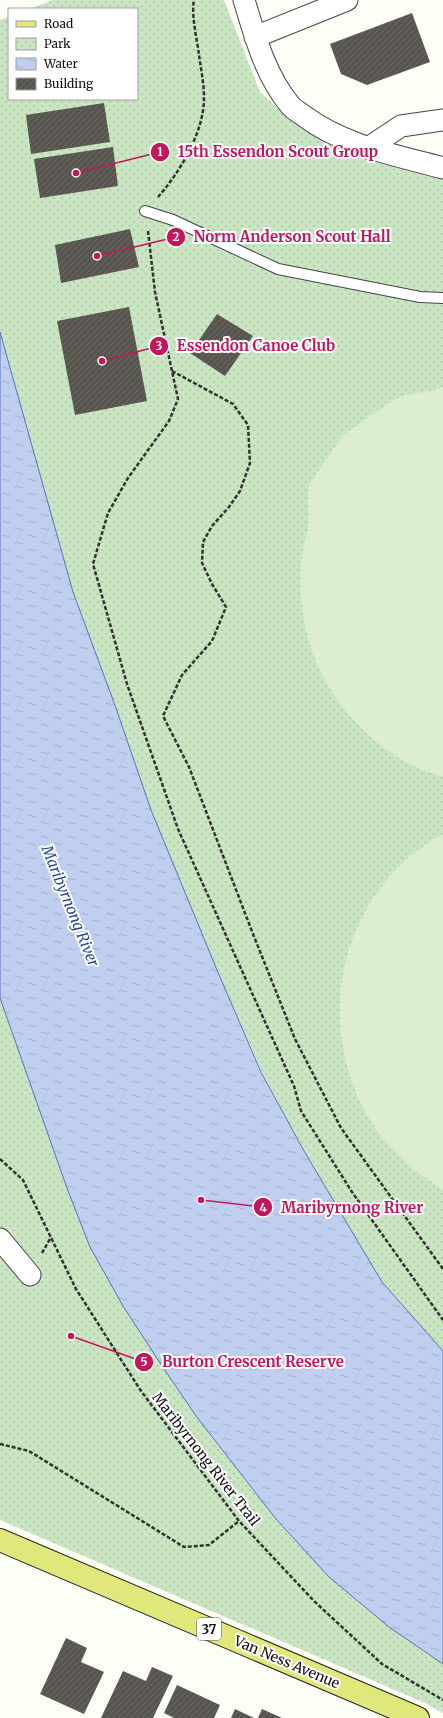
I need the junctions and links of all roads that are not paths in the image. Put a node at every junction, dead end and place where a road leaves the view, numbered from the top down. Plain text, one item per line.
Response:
1 (244, 0) edge
2 (347, 0) edge
3 (255, 37) junction
4 (443, 120) edge
5 (368, 148) junction
6 (443, 168) edge
7 (146, 211) road end
8 (443, 298) edge
9 (0, 1239) edge
10 (30, 1275) dead end
11 (0, 1540) edge
12 (418, 1718) edge

1 - 3 street
2 - 3 street
3 - 5 street
4 - 5 street
5 - 6 street
7 - 8 lane
9 - 10 street
11 - 12 main road, Van Ness Avenue / 37

